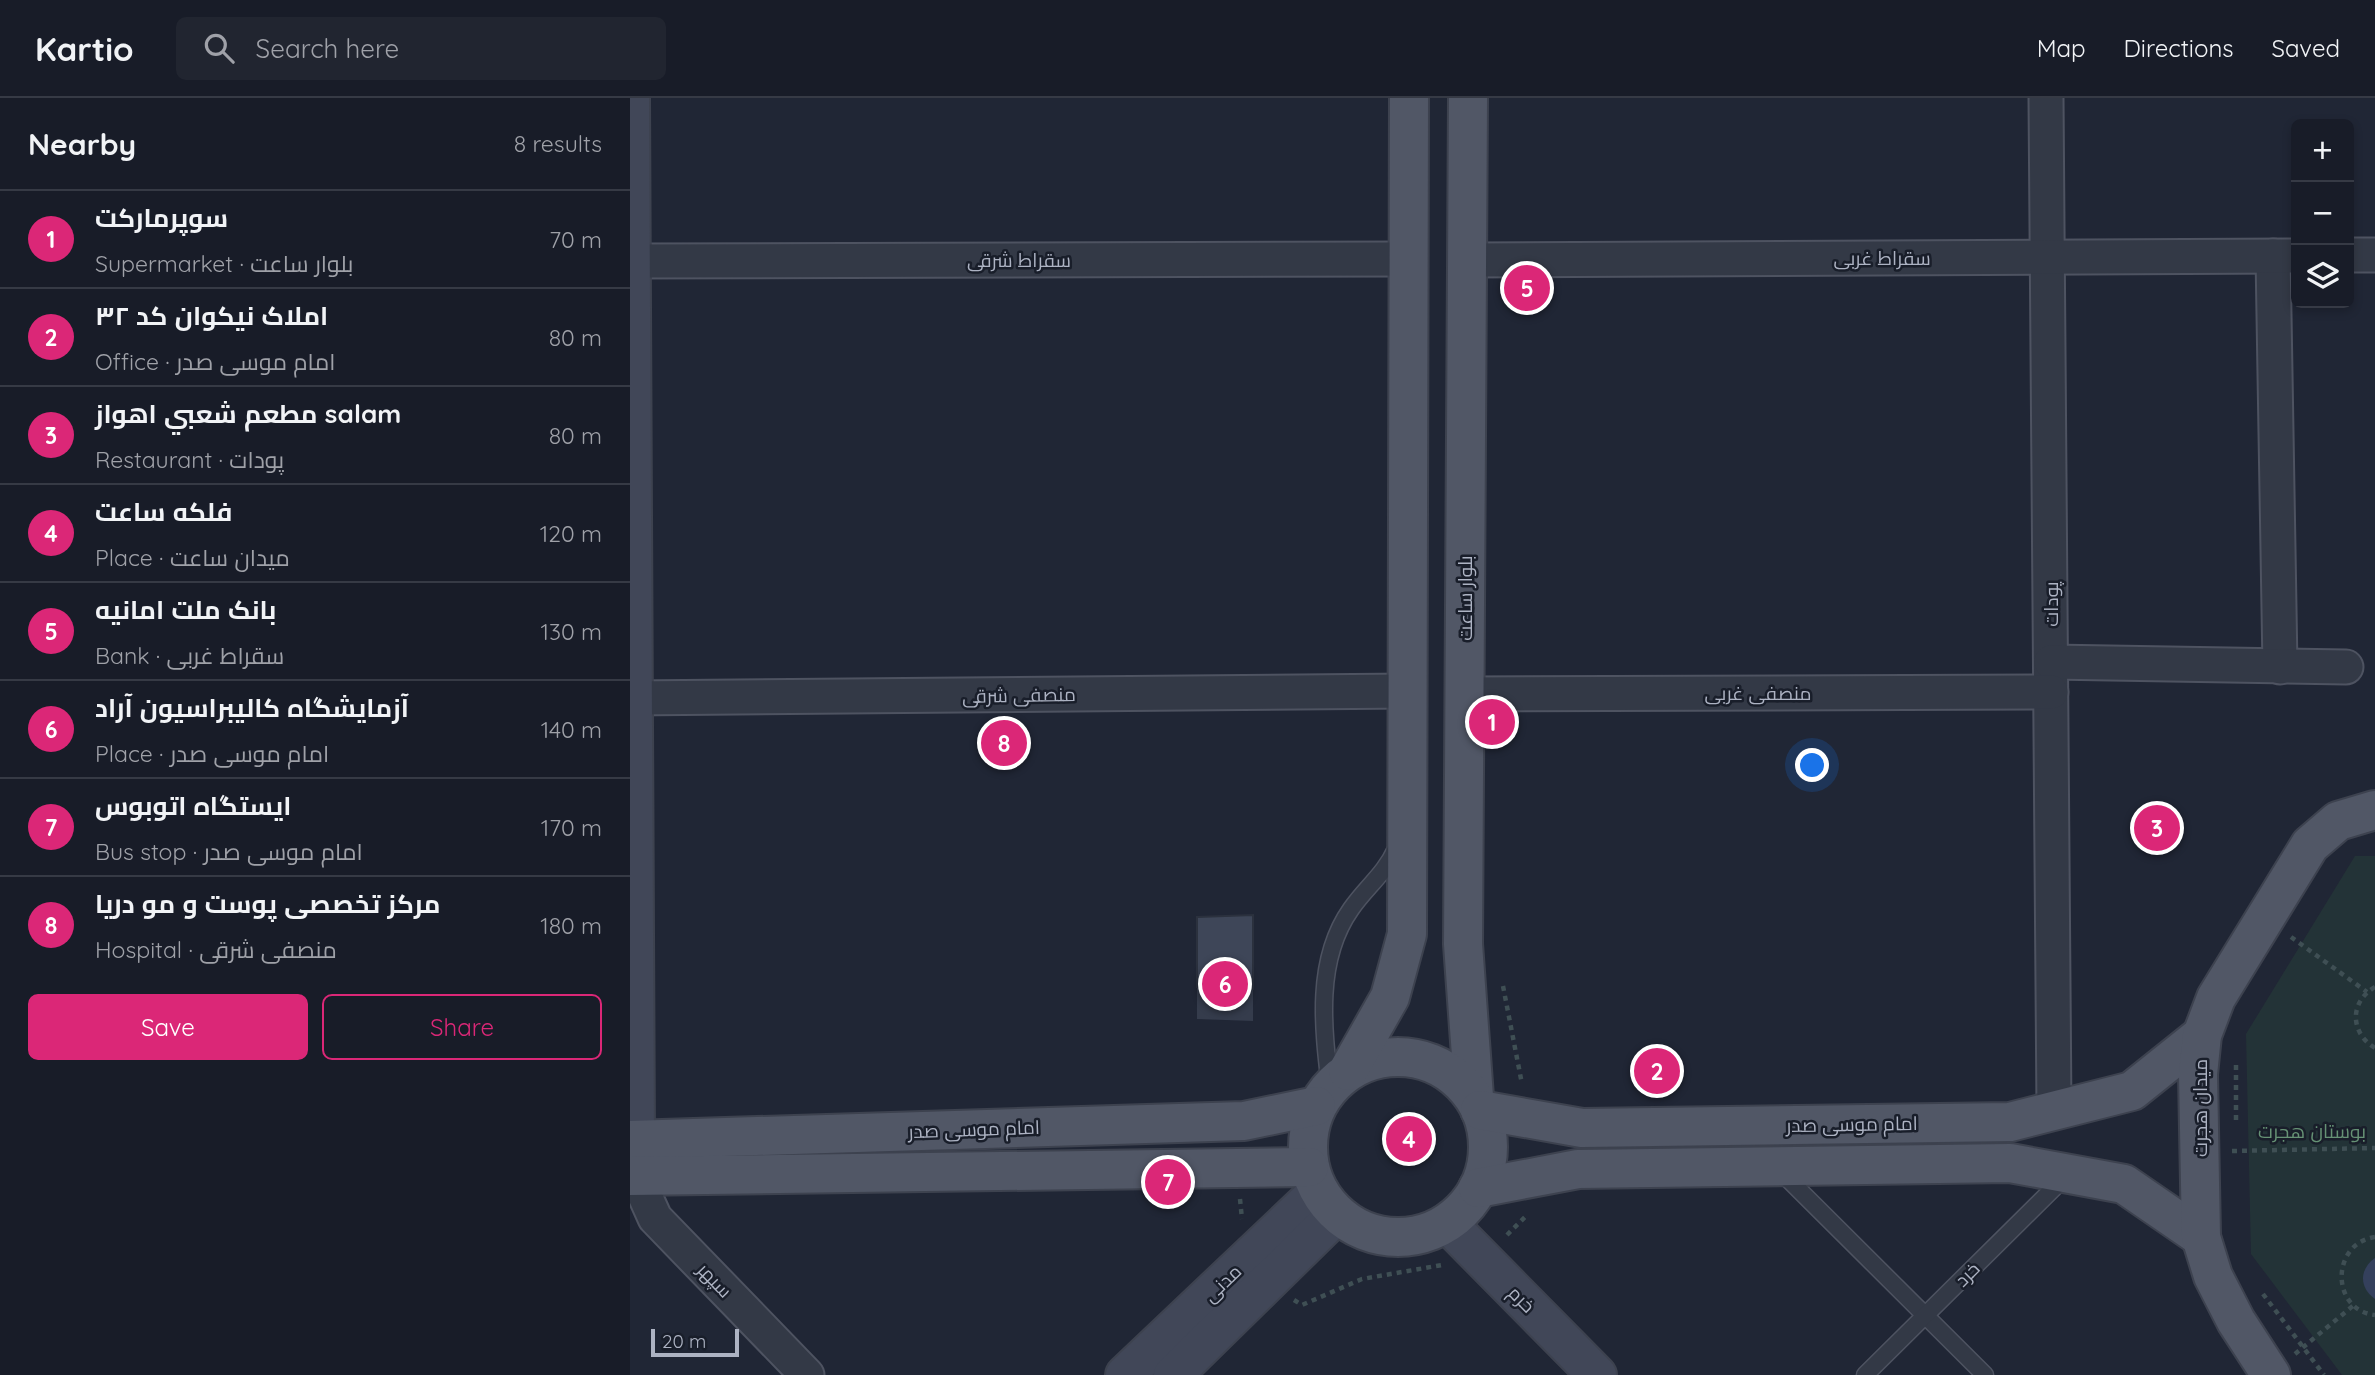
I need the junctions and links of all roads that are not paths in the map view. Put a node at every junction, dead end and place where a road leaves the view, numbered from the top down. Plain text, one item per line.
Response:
1 (631, 98) edge
2 (1409, 98) edge
3 (1468, 98) edge
4 (2046, 98) edge
5 (2354, 255) edge
6 (2375, 255) edge
7 (2284, 256) edge
8 (2048, 257) junction
9 (1408, 259) junction
10 (1467, 260) junction
11 (631, 261) edge
12 (2280, 667) junction
13 (2346, 667) dead end
14 (2051, 677) junction
15 (1408, 691) junction
16 (1465, 694) junction
17 (632, 698) edge
18 (2375, 810) edge
19 (1407, 824) junction
20 (2202, 1035) junction
21 (1332, 1088) junction
22 (1477, 1103) junction
23 (2054, 1111) junction
24 (633, 1158) edge
25 (1775, 1166) junction
26 (2068, 1174) junction
27 (1478, 1188) junction
28 (1321, 1191) junction
29 (1447, 1223) junction
30 (2201, 1237) junction
31 (1258, 1270) junction
32 (1925, 1315) junction
33 (2270, 1374) edge
34 (807, 1375) edge
35 (1125, 1375) edge
36 (1173, 1375) edge
37 (1597, 1375) edge
38 (1865, 1375) edge
39 (1985, 1375) edge

1 - 11 street
2 - 9 main road
3 - 10 main road, بلوار ساعت
4 - 8 street, پودات
5 - 6 street
7 - 8 street, سقراط غربی
7 - 12 street
8 - 10 street, سقراط غربی
8 - 14 street, پودات
9 - 11 street, سقراط شرقی
9 - 15 main road
10 - 16 main road, بلوار ساعت
11 - 17 street
12 - 13 street, منصفی غربی
12 - 14 street, منصفی غربی
14 - 16 street, منصفی غربی
14 - 23 street, پودات
15 - 17 street, منصفی شرقی
15 - 19 main road
16 - 22 main road, بلوار ساعت
17 - 24 street
18 - 20 main road, میدان هجرت
19 - 21 main road
19 - 21 lane
20 - 23 main road, امام موسی صدر
20 - 30 main road, میدان هجرت
21 - 22 main road
21 - 24 main road, امام موسی صدر
21 - 28 main road
22 - 23 main road, امام موسی صدر
22 - 27 main road
24 - 28 main road
24 - 34 street, سپهر
25 - 26 main road
25 - 27 main road
25 - 32 lane
26 - 30 main road
26 - 32 lane, خرد
27 - 29 main road
28 - 29 main road
28 - 31 street, مدنی
29 - 37 street, خرم
30 - 33 main road, میدان هجرت
31 - 35 street, مدنی
31 - 36 street, مدنی
32 - 38 lane, خرد
32 - 39 lane

